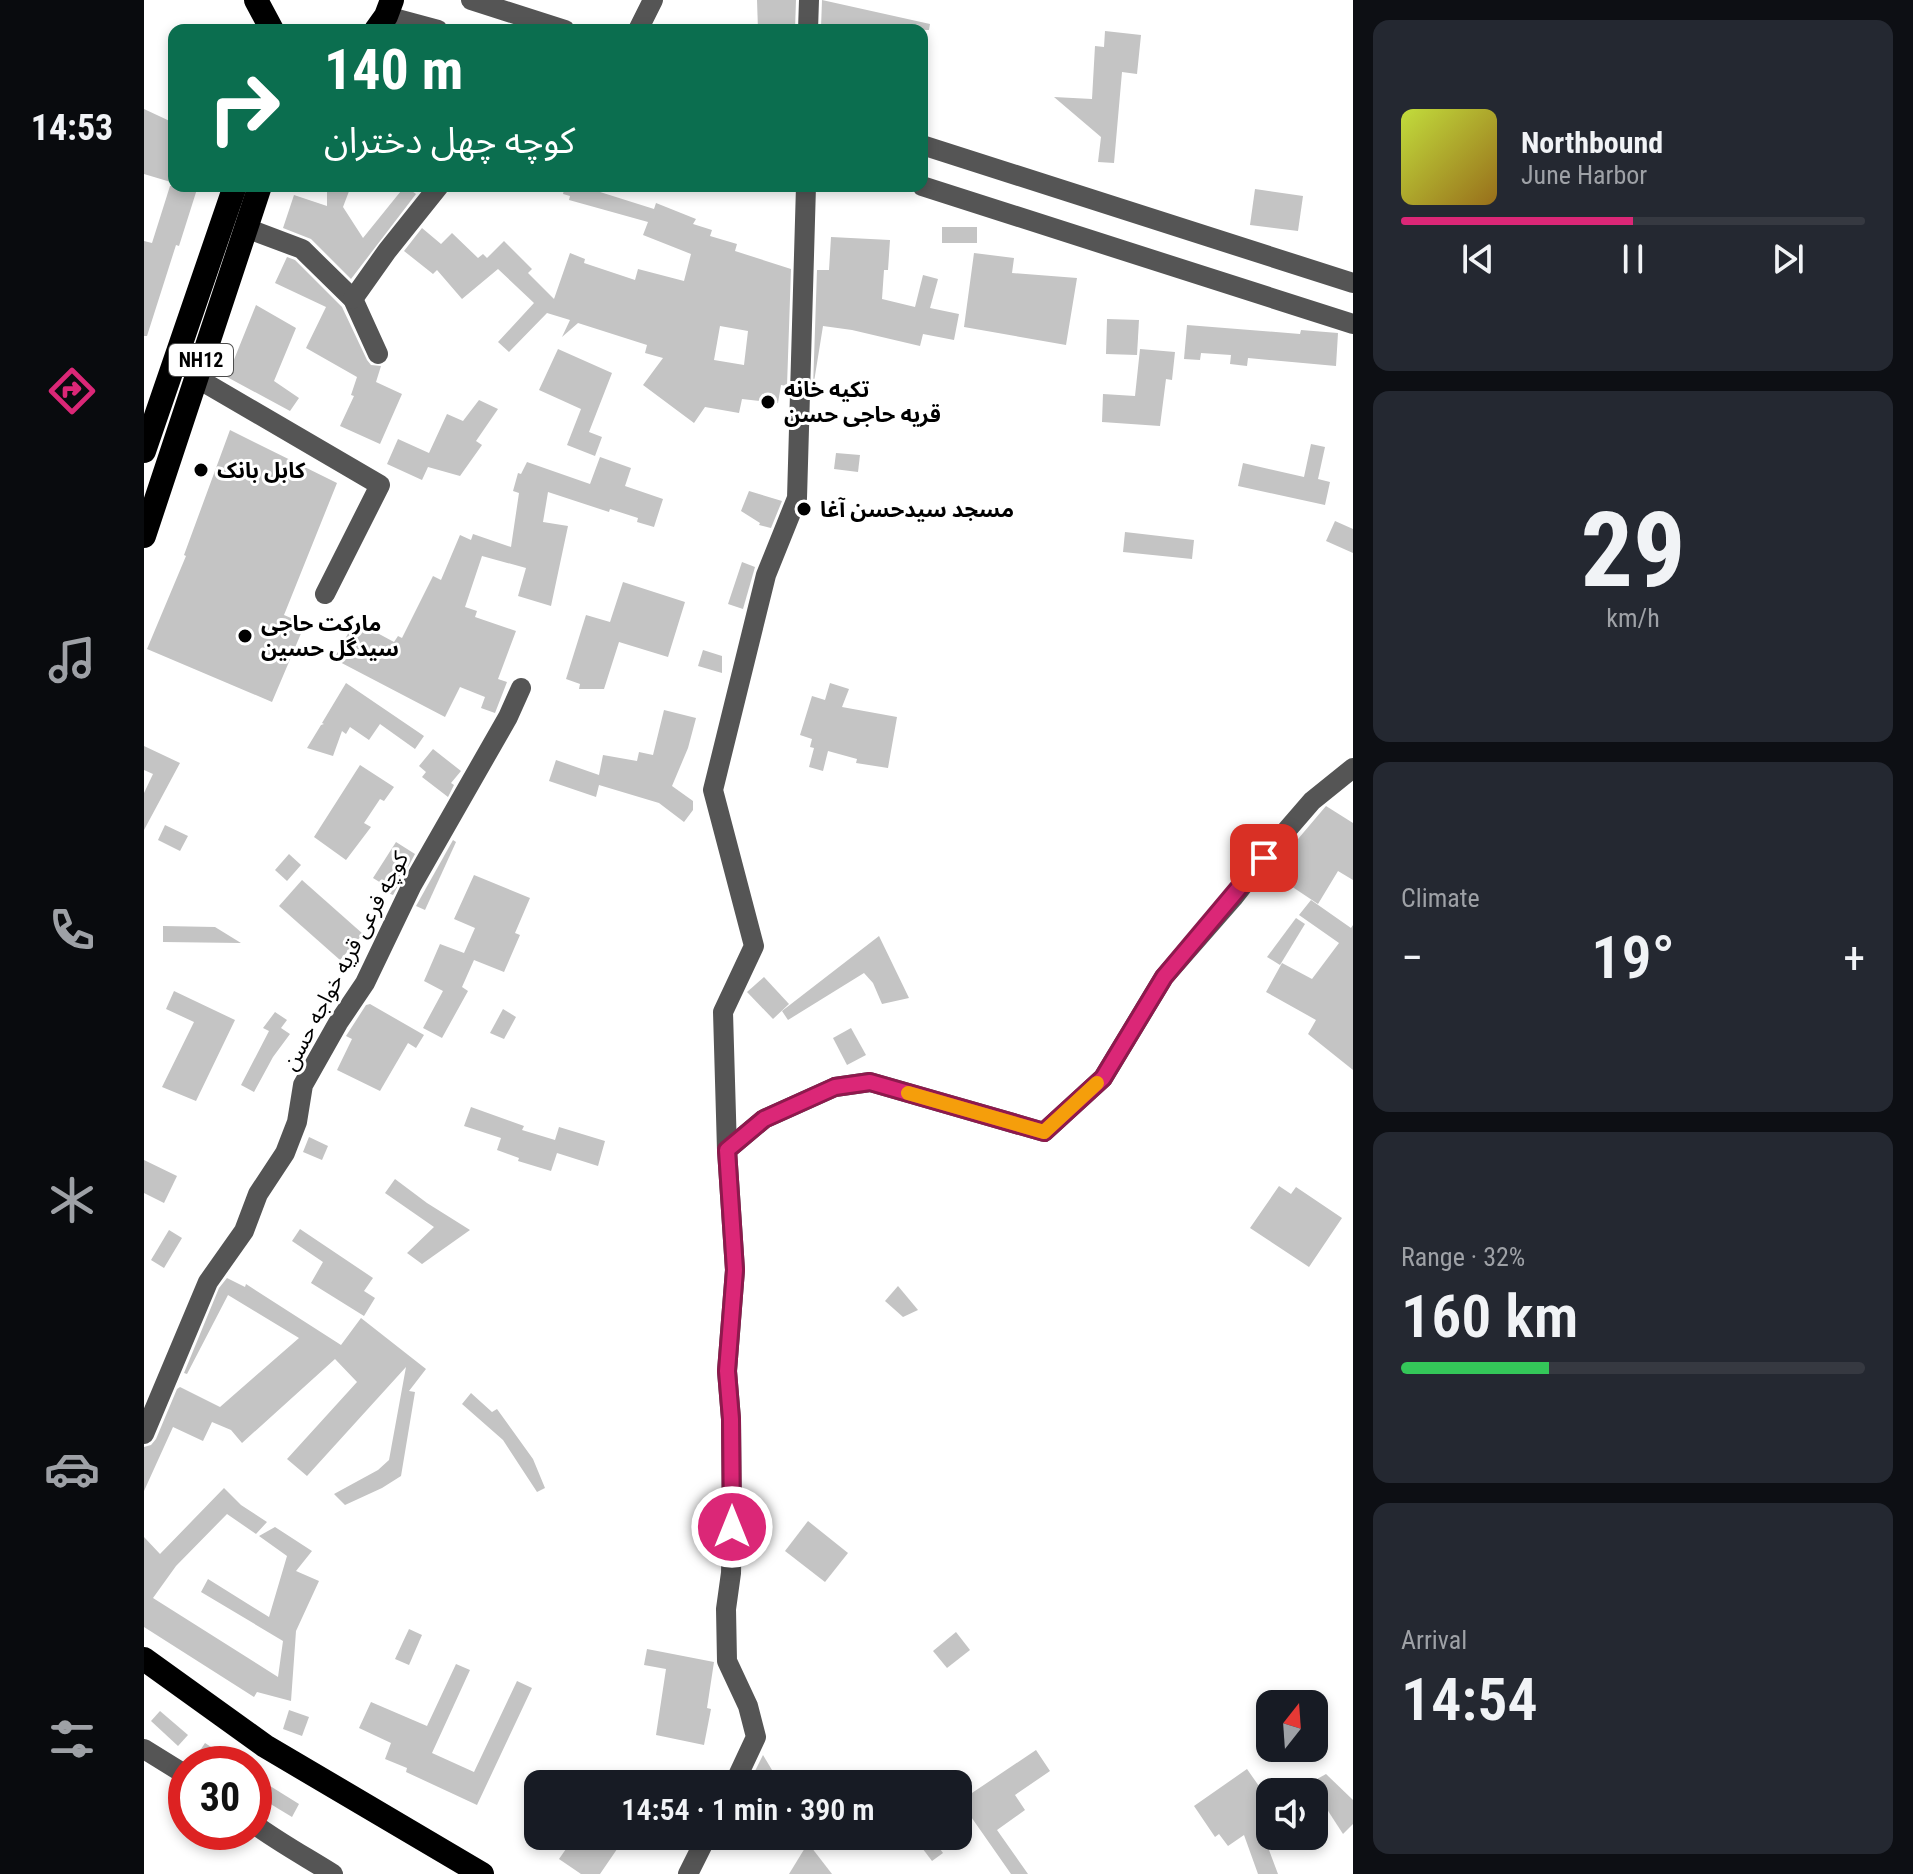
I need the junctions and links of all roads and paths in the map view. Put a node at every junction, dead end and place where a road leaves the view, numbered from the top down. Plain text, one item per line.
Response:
1 (256, 0) edge
2 (471, 0) edge
3 (653, 0) edge
4 (809, 0) edge
5 (385, 15) edge
6 (269, 24) edge
7 (417, 24) edge
8 (546, 24) edge
9 (641, 24) edge
10 (808, 24) edge
11 (928, 147) edge
12 (928, 188) edge
13 (233, 192) edge
14 (258, 192) edge
15 (434, 192) edge
16 (806, 192) edge
17 (246, 228) junction
18 (1353, 283) edge
19 (353, 299) junction
20 (1353, 324) edge
21 (378, 354) dead end
22 (195, 377) junction
23 (144, 451) edge
24 (144, 536) edge
25 (325, 594) dead end
26 (521, 688) dead end
27 (1353, 768) edge
28 (727, 1150) junction
29 (144, 1434) edge
30 (144, 1659) edge
31 (144, 1749) edge
32 (168, 1764) edge
33 (741, 1770) edge
34 (272, 1837) edge
35 (700, 1850) edge
36 (333, 1874) edge
37 (482, 1874) edge
38 (688, 1874) edge

1 - 6 highway
2 - 8 street
3 - 9 street
4 - 10 street
5 - 7 street
11 - 18 street
12 - 20 street
13 - 23 highway, NH12
14 - 17 highway, NH12
15 - 19 street
16 - 28 street
17 - 19 street
17 - 22 highway, NH12
19 - 21 street
22 - 24 highway, NH12
22 - 25 street
26 - 29 street, کوچه فرعی قریه خواجه حسن
27 - 28 street
28 - 33 street
30 - 37 highway
31 - 32 street
34 - 36 street
35 - 38 street

